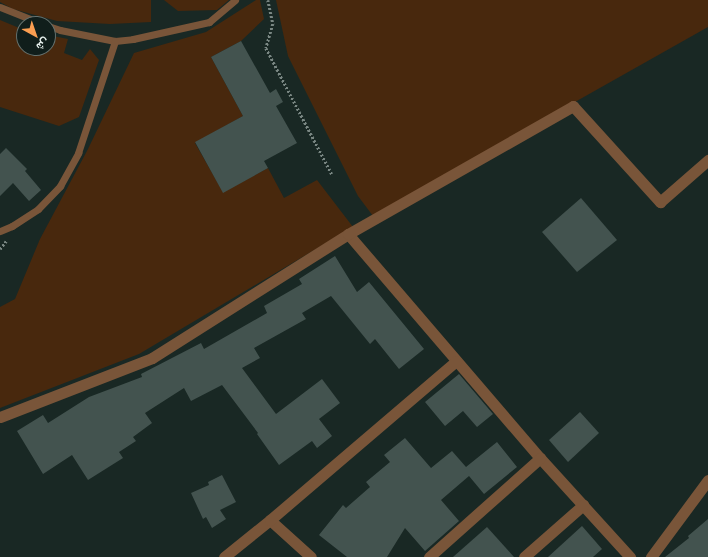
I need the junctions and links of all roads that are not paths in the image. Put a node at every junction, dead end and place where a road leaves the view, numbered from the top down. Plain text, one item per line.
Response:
1 (235, 0) edge
2 (0, 7) edge
3 (23, 16) edge
4 (56, 29) edge
5 (115, 41) junction
6 (708, 160) edge
7 (0, 231) edge
8 (348, 234) junction
9 (456, 361) junction
10 (0, 417) edge
11 (540, 458) junction
12 (708, 480) edge
13 (583, 505) junction
14 (270, 520) junction
15 (224, 557) edge
16 (311, 557) edge
17 (429, 557) edge
18 (524, 557) edge
19 (630, 557) edge
20 (651, 557) edge

1 - 5 lane
2 - 3 lane
4 - 5 lane
5 - 7 lane
6 - 8 street
8 - 9 street
8 - 10 street
9 - 11 street
9 - 14 street
11 - 13 street
11 - 17 street
12 - 20 street
13 - 18 street
13 - 19 street
14 - 15 street
14 - 16 street

